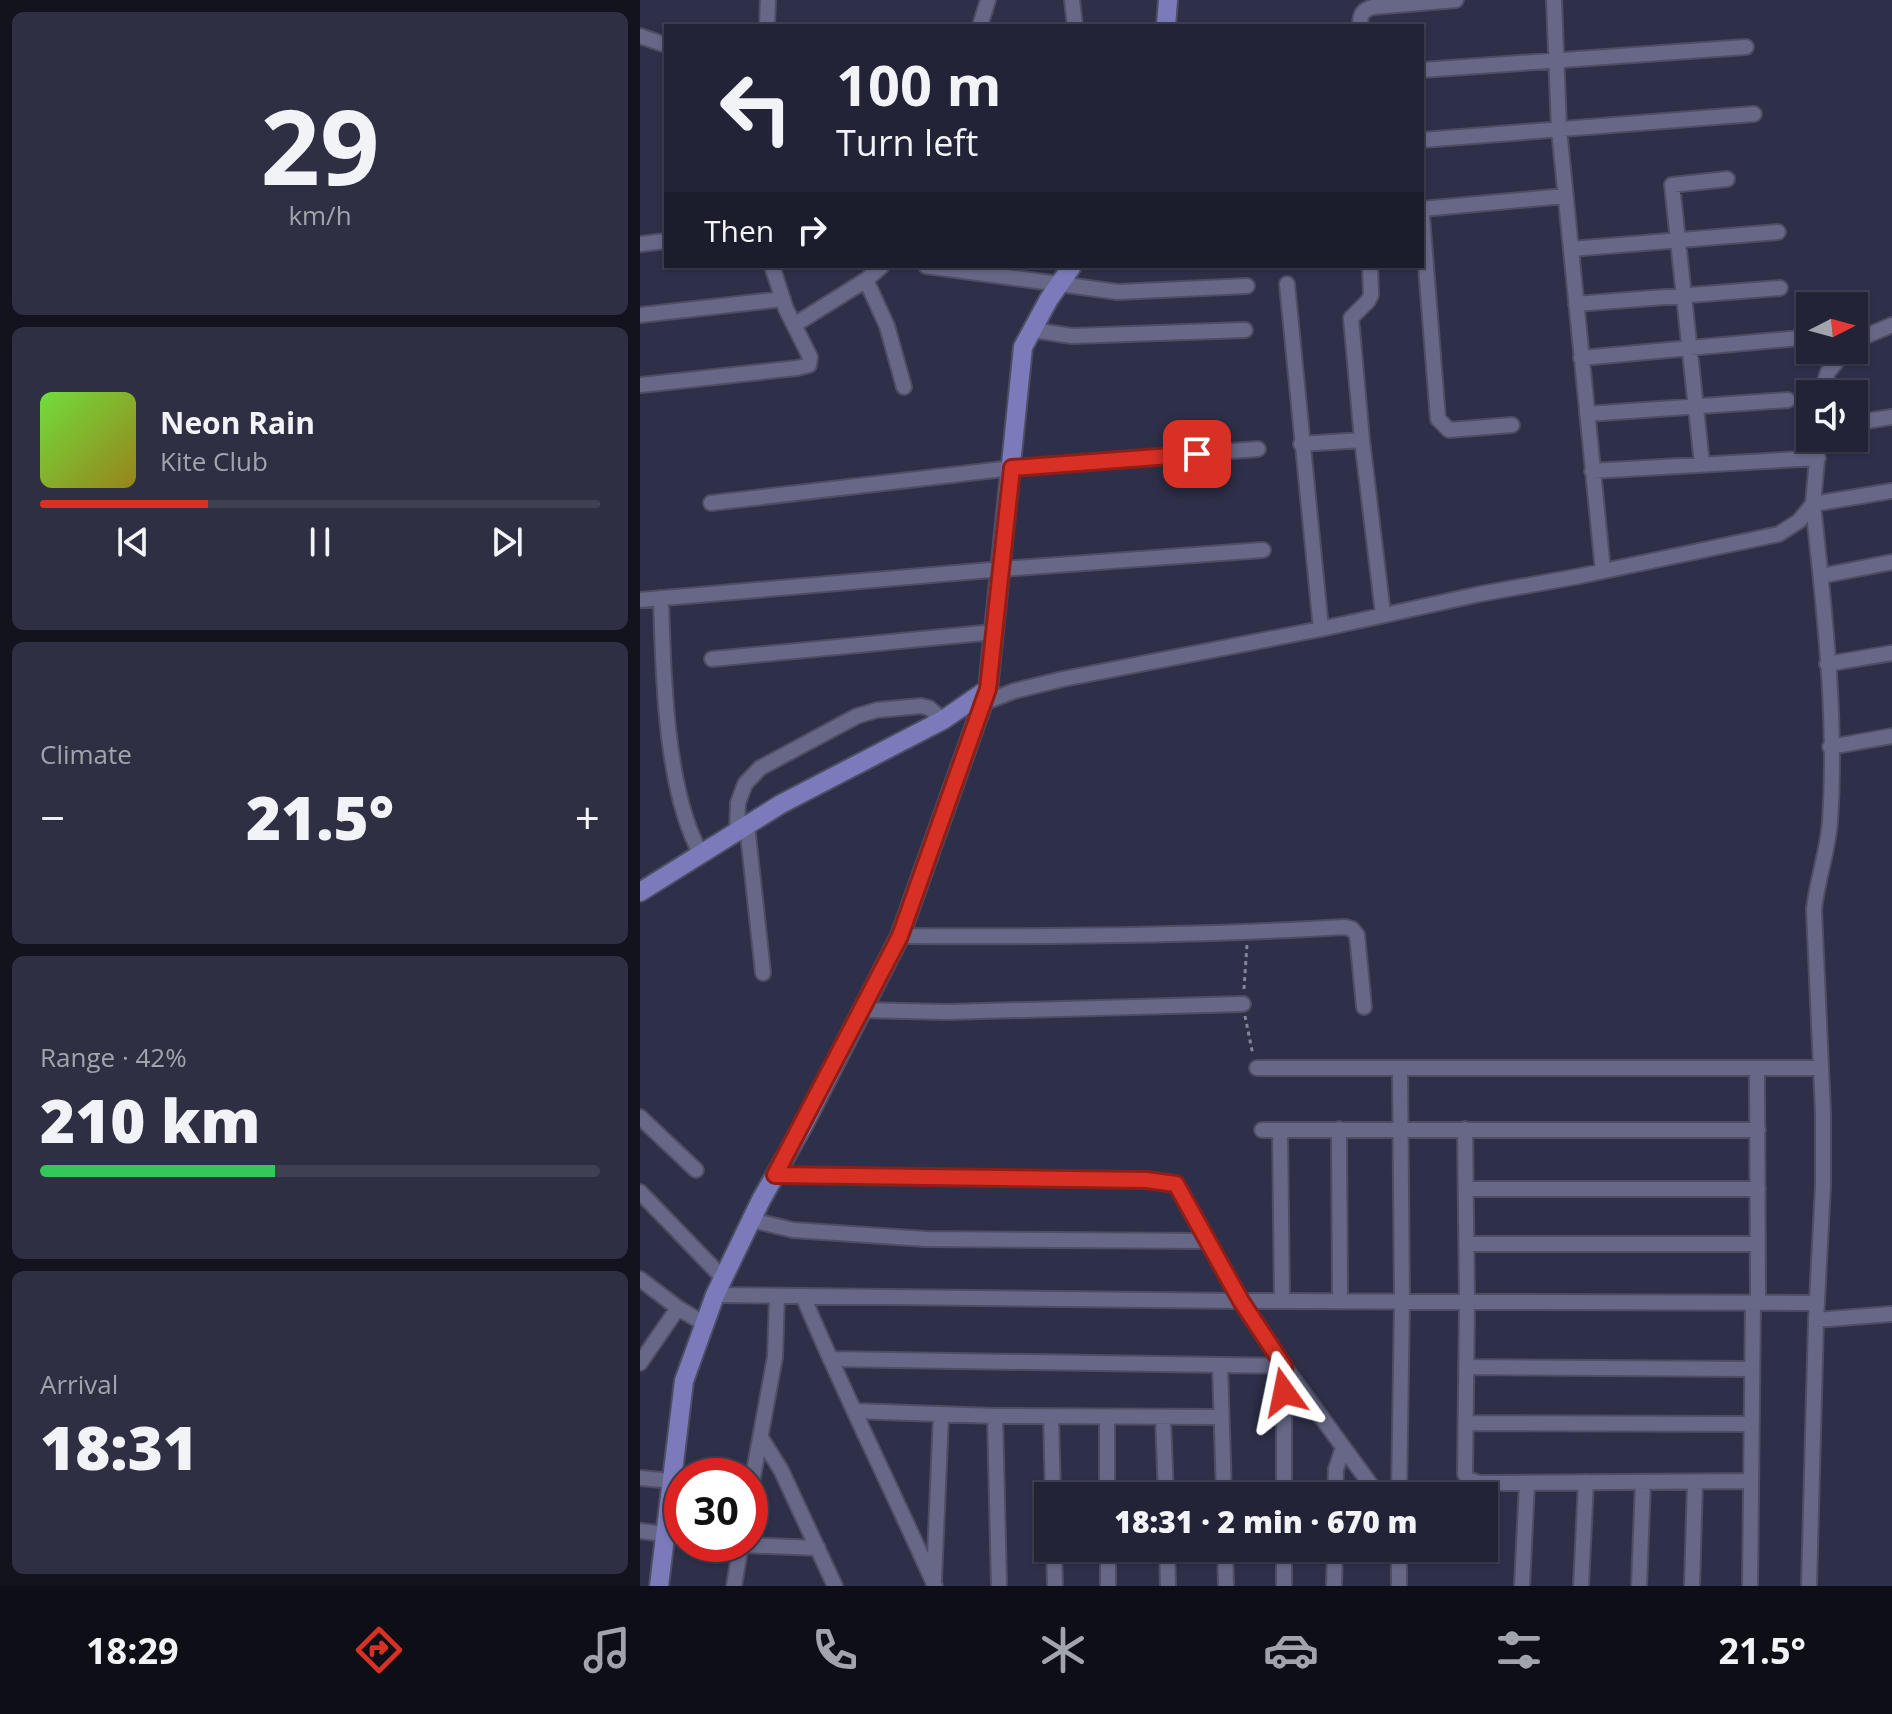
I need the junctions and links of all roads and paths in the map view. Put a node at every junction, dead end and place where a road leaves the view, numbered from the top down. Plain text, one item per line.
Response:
1 (768, 0) edge
2 (988, 0) edge
3 (1072, 0) edge
4 (1168, 0) edge
5 (1456, 0) edge
6 (1554, 0) edge
7 (767, 24) edge
8 (981, 24) edge
9 (1075, 24) edge
10 (1166, 24) edge
11 (1360, 24) edge
12 (640, 36) edge
13 (664, 44) edge
14 (1746, 47) dead end
15 (1555, 62) junction
16 (1424, 70) edge
17 (1754, 114) dead end
18 (1559, 129) junction
19 (1424, 140) edge
20 (1727, 179) dead end
21 (1565, 196) junction
22 (1424, 209) edge
23 (1778, 232) dead end
24 (664, 241) edge
25 (1424, 241) edge
26 (1678, 241) junction
27 (640, 244) edge
28 (1571, 249) junction
29 (773, 268) edge
30 (880, 268) edge
31 (941, 268) edge
32 (1071, 268) edge
33 (1370, 268) edge
34 (866, 280) junction
35 (1060, 284) junction
36 (1287, 284) dead end
37 (1247, 286) dead end
38 (1780, 288) dead end
39 (1685, 296) junction
40 (783, 299) junction
41 (1576, 304) junction
42 (640, 315) edge
43 (794, 325) junction
44 (1892, 325) edge
45 (1032, 330) junction
46 (1245, 330) dead end
47 (1868, 335) edge
48 (1796, 338) edge
49 (1691, 347) junction
50 (1581, 358) junction
51 (641, 385) edge
52 (904, 387) dead end
53 (1788, 400) dead end
54 (1697, 407) junction
55 (1587, 414) junction
56 (1892, 417) edge
57 (1868, 421) edge
58 (1512, 425) dead end
59 (1362, 440) junction
60 (1301, 444) junction
61 (1258, 449) dead end
62 (1818, 452) edge
63 (1818, 458) junction
64 (1702, 464) junction
65 (1012, 468) junction
66 (1592, 471) junction
67 (1892, 491) edge
68 (711, 503) dead end
69 (1813, 504) junction
70 (1263, 550) dead end
71 (1892, 562) edge
72 (1002, 569) junction
73 (1603, 571) junction
74 (1821, 576) junction
75 (661, 598) junction
76 (640, 600) edge
77 (1383, 614) junction
78 (1321, 629) junction
79 (994, 632) junction
80 (1892, 653) edge
81 (712, 659) dead end
82 (1827, 664) junction
83 (986, 696) junction
84 (943, 720) junction
85 (1892, 736) edge
86 (1830, 747) junction
87 (742, 828) junction
88 (701, 854) junction
89 (640, 892) edge
90 (900, 936) junction
91 (763, 973) dead end
92 (1243, 1004) dead end
93 (1364, 1007) dead end
94 (860, 1010) junction
95 (1257, 1068) dead end
96 (1821, 1068) junction
97 (1400, 1069) junction
98 (1757, 1069) junction
99 (640, 1117) edge
100 (1339, 1129) junction
101 (1400, 1129) junction
102 (1465, 1129) junction
103 (1262, 1130) dead end
104 (1280, 1130) junction
105 (1758, 1130) junction
106 (696, 1170) dead end
107 (775, 1175) junction
108 (1466, 1189) junction
109 (1758, 1189) junction
110 (640, 1192) edge
111 (751, 1220) junction
112 (1207, 1241) junction
113 (1467, 1244) junction
114 (1758, 1244) junction
115 (640, 1279) edge
116 (719, 1287) junction
117 (777, 1296) junction
118 (803, 1296) junction
119 (1241, 1301) junction
120 (1282, 1301) junction
121 (1340, 1301) junction
122 (1402, 1302) junction
123 (1467, 1302) junction
124 (1756, 1302) junction
125 (1817, 1303) junction
126 (678, 1308) junction
127 (1892, 1314) edge
128 (1816, 1320) junction
129 (705, 1324) junction
130 (830, 1359) junction
131 (640, 1363) edge
132 (1220, 1365) junction
133 (1284, 1366) junction
134 (1467, 1367) junction
135 (1752, 1369) junction
136 (855, 1411) junction
137 (941, 1414) junction
138 (995, 1416) junction
139 (1051, 1417) junction
140 (1107, 1417) junction
141 (1221, 1417) junction
142 (1163, 1418) junction
143 (1466, 1423) junction
144 (1751, 1424) junction
145 (761, 1438) junction
146 (1343, 1448) junction
147 (675, 1458) edge
148 (757, 1458) edge
149 (640, 1478) edge
150 (664, 1480) edge
151 (1751, 1481) junction
152 (1053, 1482) edge
153 (1107, 1482) edge
154 (1165, 1482) edge
155 (1223, 1482) edge
156 (1284, 1482) edge
157 (1336, 1482) edge
158 (1368, 1482) edge
159 (1399, 1482) edge
160 (1586, 1482) junction
161 (1643, 1482) junction
162 (1695, 1482) junction
163 (1527, 1483) junction
164 (640, 1531) edge
165 (664, 1534) edge
166 (664, 1543) edge
167 (768, 1545) edge
168 (818, 1548) junction
169 (738, 1562) edge
170 (1054, 1562) edge
171 (1108, 1562) edge
172 (1167, 1562) edge
173 (1225, 1562) edge
174 (1284, 1562) edge
175 (1335, 1562) edge
176 (1399, 1562) edge
177 (934, 1585) edge
178 (659, 1586) edge
179 (734, 1586) edge
180 (835, 1586) edge
181 (999, 1586) edge
182 (1055, 1586) edge
183 (1108, 1586) edge
184 (1168, 1586) edge
185 (1226, 1586) edge
186 (1284, 1586) edge
187 (1334, 1586) edge
188 (1399, 1586) edge
189 (1522, 1586) edge
190 (1581, 1586) edge
191 (1639, 1586) edge
192 (1692, 1586) edge
193 (1750, 1586) edge
194 (1809, 1586) edge

1 - 7 street
2 - 8 street
3 - 9 street
4 - 10 main road
5 - 11 street
6 - 15 street
12 - 13 street
14 - 15 street
15 - 16 street
15 - 18 street
17 - 18 street
18 - 19 street
18 - 21 street
20 - 26 street
21 - 22 street
21 - 28 street
23 - 26 street
24 - 27 street
25 - 58 street
26 - 28 street
26 - 39 street
28 - 41 street
29 - 40 street
30 - 34 street
31 - 35 street
32 - 35 main road
33 - 59 street
34 - 43 street
34 - 52 street
35 - 37 street
35 - 45 main road
36 - 60 street
38 - 39 street
39 - 41 street
39 - 49 street
40 - 42 street
40 - 43 street
41 - 50 street
43 - 51 street
44 - 47 street
45 - 46 street
45 - 65 main road
48 - 49 street
49 - 50 street
49 - 54 street
50 - 55 street
53 - 54 street
54 - 55 street
54 - 64 street
55 - 66 street
56 - 57 street
59 - 60 street
59 - 77 street
60 - 78 street
61 - 65 street
62 - 63 street
63 - 64 street
63 - 69 street
64 - 66 street
65 - 68 street
65 - 72 main road
66 - 73 street
67 - 69 street
69 - 73 street
69 - 74 street
70 - 72 street
71 - 74 street
72 - 75 street
72 - 79 main road
73 - 77 street
74 - 82 street
75 - 76 street
75 - 88 street
77 - 78 street
78 - 83 street
79 - 81 street
79 - 83 main road
80 - 82 street
82 - 86 street
83 - 84 main road
83 - 90 main road
84 - 87 main road
84 - 87 street
85 - 86 street
86 - 96 street
87 - 88 main road
87 - 91 street
88 - 89 main road
90 - 93 street
90 - 94 main road
92 - 94 street
94 - 107 main road
95 - 97 street
96 - 98 street
96 - 125 street
97 - 98 street
97 - 101 street
98 - 105 street
99 - 106 street
100 - 101 street
100 - 104 street
100 - 121 street
101 - 102 street
101 - 122 street
102 - 105 street
102 - 108 street
103 - 104 street
104 - 120 street
105 - 109 street
107 - 111 main road
107 - 112 street
108 - 109 street
108 - 113 street
109 - 114 street
110 - 116 street
111 - 112 street
111 - 116 main road
112 - 119 street
113 - 114 street
113 - 123 street
114 - 124 street
115 - 126 street
116 - 117 street
116 - 129 main road
117 - 118 street
117 - 145 street
118 - 119 street
118 - 130 street
119 - 120 street
119 - 133 street
120 - 121 street
121 - 122 street
122 - 123 street
122 - 159 street
123 - 124 street
123 - 134 street
124 - 125 street
124 - 135 street
125 - 128 street
126 - 129 street
126 - 131 street
127 - 128 street
128 - 194 street
129 - 147 main road
130 - 132 street
130 - 136 street
132 - 133 street
132 - 141 street
133 - 146 street
133 - 156 street
134 - 135 street
134 - 143 street
135 - 144 street
136 - 137 street
136 - 177 street
137 - 138 street
137 - 177 street
138 - 139 street
138 - 181 street
139 - 140 street
139 - 152 street
140 - 142 street
140 - 153 street
141 - 142 street
141 - 155 street
142 - 154 street
143 - 144 street
143 - 163 street
144 - 151 street
145 - 148 street
145 - 168 street
146 - 157 street
146 - 158 street
149 - 150 street
151 - 162 street
151 - 193 street
160 - 161 street
160 - 163 street
160 - 190 street
161 - 162 street
161 - 191 street
162 - 192 street
163 - 189 street
164 - 165 street
166 - 178 main road
167 - 168 street
168 - 180 street
169 - 179 street
170 - 182 street
171 - 183 street
172 - 184 street
173 - 185 street
174 - 186 street
175 - 187 street
176 - 188 street

